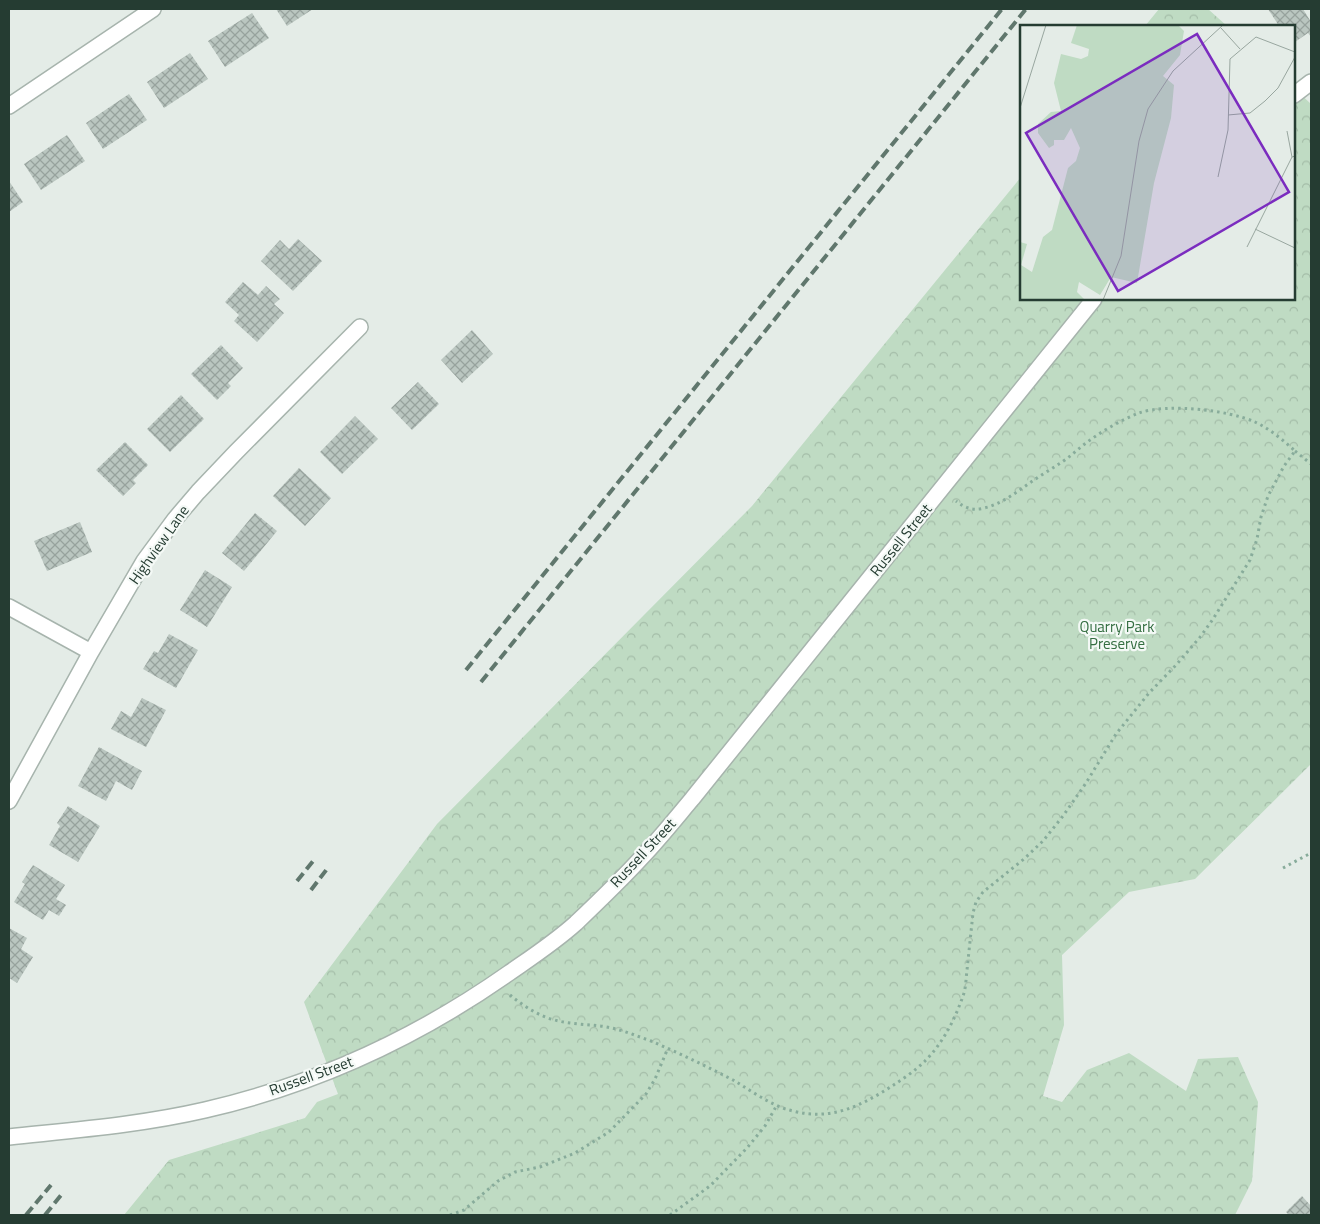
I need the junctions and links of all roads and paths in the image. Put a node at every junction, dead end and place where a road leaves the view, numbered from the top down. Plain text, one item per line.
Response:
1 (153, 9) edge
2 (1311, 82) edge
3 (1295, 94) edge
4 (9, 106) edge
5 (1093, 300) edge
6 (360, 327) dead end
7 (1295, 451) junction
8 (1311, 464) edge
9 (941, 490) junction
10 (9, 607) edge
11 (91, 652) junction
12 (9, 801) edge
13 (1311, 853) edge
14 (1283, 868) dead end
15 (497, 982) junction
16 (668, 1048) junction
17 (777, 1105) junction
18 (9, 1138) edge
19 (450, 1215) edge
20 (670, 1215) edge

1 - 4 street
2 - 3 street
5 - 9 street, Russell Street
6 - 11 street, Highview Lane
7 - 8 path
7 - 9 path
7 - 17 path
9 - 15 street, Russell Street
10 - 11 street
11 - 12 street, Highview Lane
13 - 14 path
15 - 16 path
15 - 18 street, Russell Street
16 - 17 path
16 - 19 path
17 - 20 path

